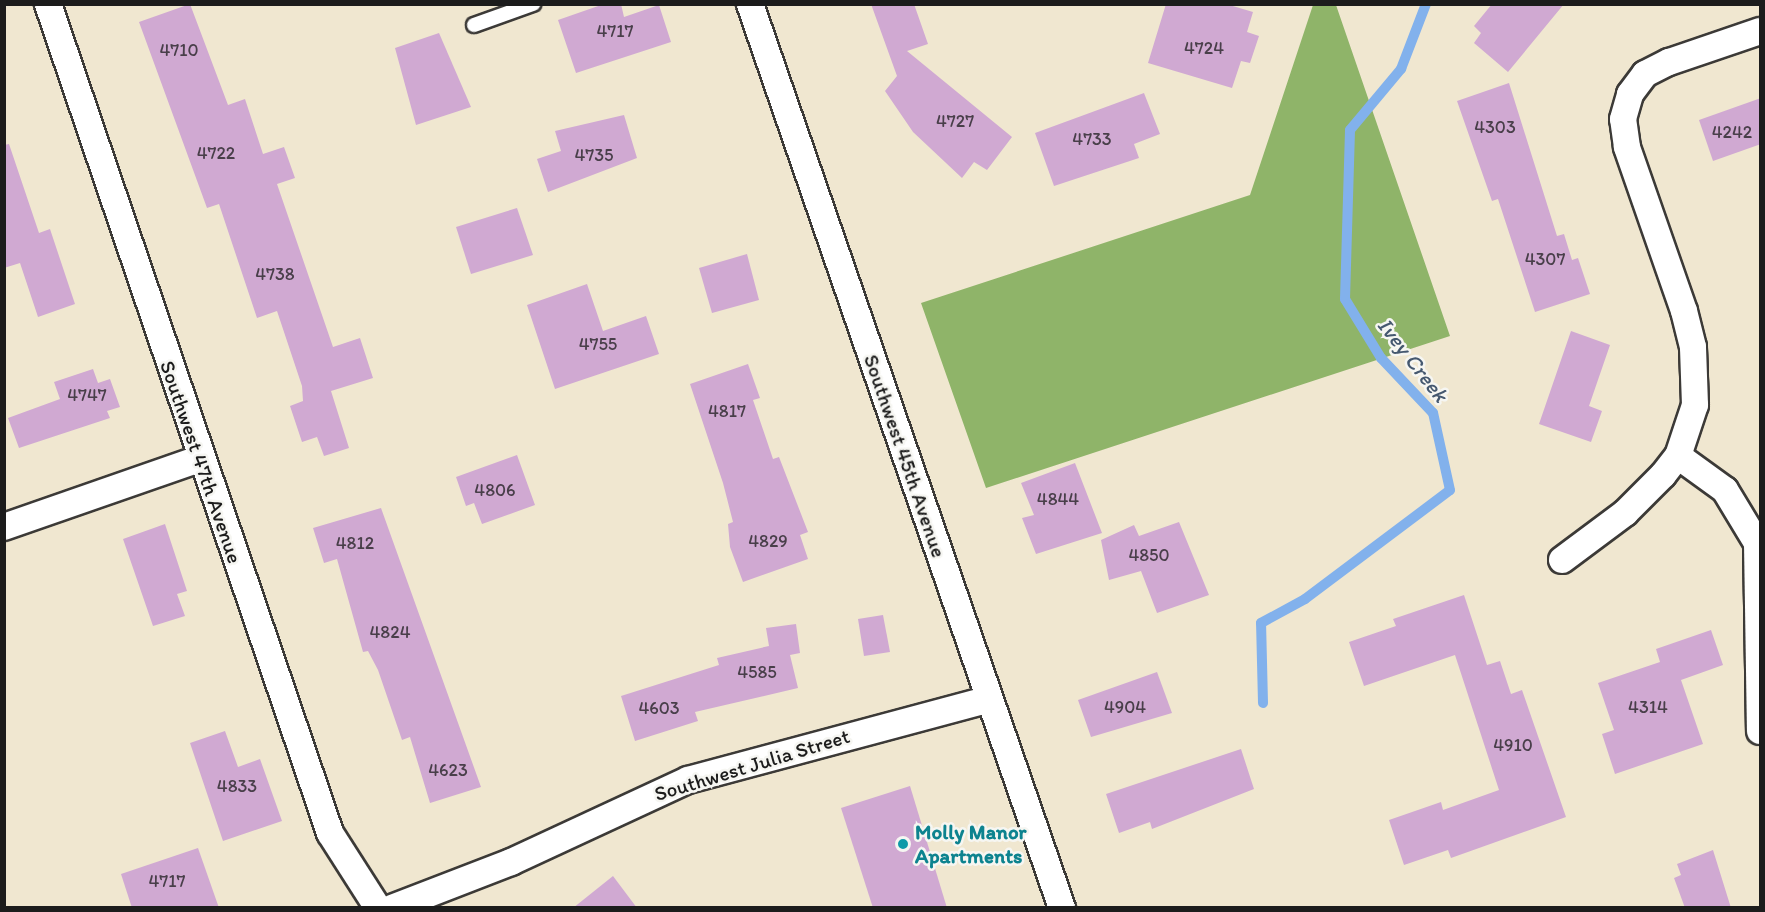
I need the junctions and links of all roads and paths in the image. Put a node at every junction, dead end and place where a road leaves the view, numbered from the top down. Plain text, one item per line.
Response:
1 (48, 4) edge
2 (532, 4) edge
3 (750, 4) edge
4 (474, 25) dead end
5 (1761, 31) edge
6 (1678, 456) junction
7 (199, 459) junction
8 (4, 527) edge
9 (1562, 560) dead end
10 (987, 700) junction
11 (1761, 731) edge
12 (378, 908) edge
13 (392, 908) edge
14 (1062, 908) edge

1 - 7 street, Southwest 47th Avenue
2 - 4 lane
3 - 10 street, Southwest 45th Avenue
5 - 6 street
6 - 9 street
6 - 11 street
7 - 8 street
7 - 12 street, Southwest 47th Avenue
10 - 13 street, Southwest Julia Street
10 - 14 street, Southwest 45th Avenue

